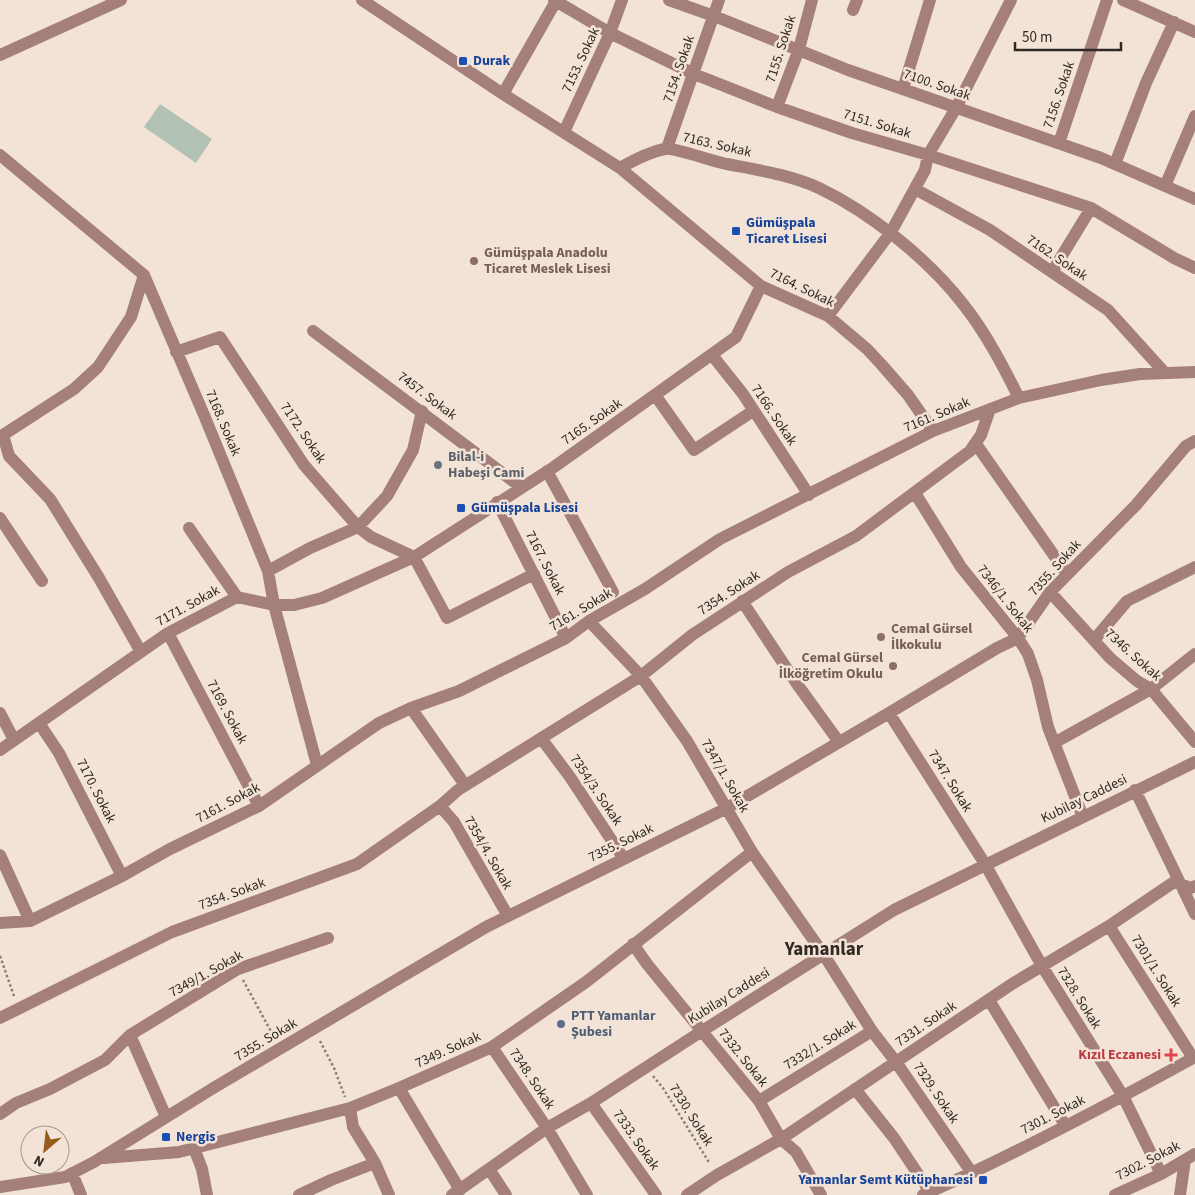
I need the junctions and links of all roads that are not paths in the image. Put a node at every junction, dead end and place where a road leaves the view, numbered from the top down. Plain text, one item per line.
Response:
1 (121, 0) edge
2 (622, 0) edge
3 (668, 0) edge
4 (719, 0) edge
5 (812, 0) edge
6 (930, 0) edge
7 (1011, 0) edge
8 (1107, 0) edge
9 (1123, 0) edge
10 (555, 1) edge
11 (369, 2) edge
12 (714, 16) junction
13 (1174, 22) junction
14 (1193, 26) edge
15 (610, 33) junction
16 (799, 49) junction
17 (0, 55) edge
18 (694, 74) junction
19 (903, 89) junction
20 (503, 94) junction
21 (777, 107) junction
22 (956, 108) junction
23 (1195, 116) edge
24 (564, 132) junction
25 (1059, 143) junction
26 (667, 148) junction
27 (0, 155) edge
28 (928, 155) junction
29 (1115, 164) junction
30 (620, 168) junction
31 (1165, 186) junction
32 (915, 189) junction
33 (1195, 200) edge
34 (1091, 208) junction
35 (891, 232) junction
36 (1195, 268) edge
37 (1052, 272) junction
38 (144, 275) junction
39 (761, 286) junction
40 (828, 316) junction
41 (313, 331) dead end
42 (176, 352) junction
43 (712, 355) junction
44 (1195, 372) edge
45 (1165, 373) junction
46 (655, 395) junction
47 (1019, 398) junction
48 (990, 409) junction
49 (422, 411) junction
50 (753, 411) junction
51 (933, 430) junction
52 (1, 437) edge
53 (1195, 441) edge
54 (976, 444) junction
55 (547, 472) junction
56 (521, 487) junction
57 (915, 493) junction
58 (808, 494) junction
59 (497, 502) junction
60 (0, 518) edge
61 (358, 527) junction
62 (189, 528) dead end
63 (414, 557) junction
64 (1195, 567) edge
65 (268, 571) junction
66 (534, 574) junction
67 (1067, 574) junction
68 (42, 582) dead end
69 (613, 592) dead end
70 (1050, 592) junction
71 (236, 597) junction
72 (742, 602) junction
73 (274, 605) junction
74 (589, 621) junction
75 (168, 633) junction
76 (566, 638) junction
77 (1018, 638) junction
78 (1094, 640) junction
79 (141, 652) junction
80 (1195, 654) edge
81 (641, 676) junction
82 (1150, 689) junction
83 (411, 708) junction
84 (0, 712) edge
85 (889, 713) junction
86 (39, 723) junction
87 (541, 738) junction
88 (14, 740) junction
89 (839, 742) junction
90 (1195, 742) edge
91 (1054, 744) junction
92 (0, 750) edge
93 (1195, 762) edge
94 (317, 765) junction
95 (465, 785) junction
96 (1135, 790) junction
97 (259, 806) junction
98 (440, 806) junction
99 (726, 808) junction
100 (1083, 817) junction
101 (752, 852) junction
102 (0, 855) edge
103 (624, 859) junction
104 (985, 864) junction
105 (122, 876) junction
106 (1182, 884) junction
107 (1195, 886) edge
108 (1195, 914) edge
109 (508, 916) junction
110 (30, 921) junction
111 (0, 923) edge
112 (1109, 926) junction
113 (328, 938) dead end
114 (633, 944) junction
115 (824, 955) junction
116 (1042, 966) junction
117 (989, 1000) junction
118 (0, 1018) edge
119 (702, 1031) junction
120 (872, 1031) junction
121 (130, 1035) junction
122 (492, 1047) junction
123 (1194, 1058) edge
124 (896, 1062) junction
125 (399, 1088) junction
126 (856, 1089) junction
127 (1123, 1096) junction
128 (759, 1101) junction
129 (591, 1103) junction
130 (350, 1108) junction
131 (0, 1114) edge
132 (166, 1117) junction
133 (1065, 1125) junction
134 (547, 1128) junction
135 (781, 1139) junction
136 (194, 1148) junction
137 (1190, 1157) edge
138 (101, 1158) junction
139 (375, 1163) junction
140 (489, 1169) junction
141 (72, 1173) junction
142 (972, 1173) junction
143 (1161, 1174) junction
144 (0, 1187) edge
145 (456, 1192) edge
146 (926, 1194) edge
147 (81, 1195) edge
148 (207, 1195) edge
149 (299, 1195) edge
150 (389, 1195) edge
151 (506, 1195) edge
152 (587, 1195) edge
153 (656, 1195) edge
154 (687, 1195) edge
155 (821, 1195) edge
156 (1115, 1195) edge
157 (1180, 1195) edge

1 - 17 street
2 - 15 street, 7153. Sokak
3 - 12 street, 7100. Sokak
4 - 12 street, 7154. Sokak
5 - 16 street, 7155. Sokak
6 - 19 street
7 - 22 street
8 - 25 street, 7156. Sokak
9 - 13 street
10 - 15 street, 7151. Sokak
10 - 20 street
11 - 20 street
12 - 16 street, 7100. Sokak
12 - 18 street, 7154. Sokak
13 - 14 street
13 - 29 street
15 - 18 street, 7151. Sokak
15 - 24 street, 7153. Sokak
16 - 19 street, 7100. Sokak
16 - 21 street, 7155. Sokak
18 - 21 street, 7151. Sokak
18 - 26 street, 7154. Sokak
19 - 22 street, 7100. Sokak
20 - 24 street
21 - 28 street, 7151. Sokak
22 - 25 street, 7100. Sokak
22 - 28 street
23 - 31 street
24 - 30 street
25 - 29 street, 7100. Sokak
26 - 30 street, 7163. Sokak
26 - 35 street, 7163. Sokak
27 - 38 street, 7168. Sokak
28 - 32 street
28 - 34 street, 7151. Sokak
29 - 31 street, 7100. Sokak
30 - 39 street, 7164. Sokak
31 - 33 street, 7100. Sokak
32 - 35 street
32 - 37 street, 7162. Sokak
34 - 36 street, 7151. Sokak
34 - 37 street
35 - 40 street
35 - 47 street, 7163. Sokak
37 - 45 street, 7162. Sokak
38 - 42 street, 7168. Sokak
38 - 52 street
39 - 40 street, 7164. Sokak
39 - 43 street, 7165. Sokak
40 - 51 street, 7164. Sokak
41 - 49 street, 7457. Sokak
42 - 61 street, 7172. Sokak
42 - 65 street, 7168. Sokak
43 - 46 street, 7165. Sokak
43 - 50 street, 7166. Sokak
44 - 45 street, 7161. Sokak
45 - 47 street, 7161. Sokak
46 - 50 street
46 - 55 street, 7165. Sokak
47 - 48 street, 7161. Sokak
48 - 51 street, 7161. Sokak
48 - 54 street, 7354. Sokak
49 - 56 street, 7457. Sokak
49 - 61 street
50 - 58 street, 7166. Sokak
51 - 58 street, 7161. Sokak
52 - 79 street
53 - 67 street, 7355. Sokak
54 - 57 street, 7354. Sokak
54 - 67 street
55 - 56 street, 7165. Sokak
55 - 69 street
56 - 59 street, 7165. Sokak
57 - 72 street, 7354. Sokak
57 - 77 street, 7346/1. Sokak
58 - 74 street, 7161. Sokak
59 - 63 street, 7165. Sokak
59 - 66 street, 7167. Sokak
60 - 68 street
61 - 63 street, 7172. Sokak
61 - 65 street
62 - 71 street
63 - 66 street
63 - 73 street, 7171. Sokak
64 - 78 street
65 - 73 street, 7168. Sokak
66 - 76 street, 7167. Sokak
67 - 70 street, 7355. Sokak
70 - 77 street, 7355. Sokak
70 - 78 street, 7346. Sokak
71 - 73 street, 7171. Sokak
71 - 75 street, 7171. Sokak
72 - 81 street, 7354. Sokak
72 - 89 street
73 - 94 street, 7168. Sokak
74 - 76 street, 7161. Sokak
74 - 81 street, 7347/1. Sokak
75 - 79 street, 7171. Sokak
75 - 97 street, 7169. Sokak
76 - 83 street, 7161. Sokak
77 - 85 street, 7355. Sokak
77 - 91 street, 7346/1. Sokak
78 - 82 street, 7346. Sokak
79 - 86 street, 7171. Sokak
80 - 82 street
81 - 87 street, 7354. Sokak
81 - 99 street, 7347/1. Sokak
82 - 90 street, 7346. Sokak
82 - 91 street
83 - 94 street, 7161. Sokak
83 - 95 street
84 - 88 street
85 - 89 street, 7355. Sokak
85 - 104 street, 7347. Sokak
86 - 88 street, 7171. Sokak
86 - 105 street, 7170. Sokak
87 - 95 street, 7354. Sokak
87 - 103 street, 7354/3. Sokak
88 - 92 street, 7171. Sokak
89 - 99 street, 7355. Sokak
91 - 100 street, 7346/1. Sokak
93 - 96 street, Kubilay Caddesi
94 - 97 street, 7161. Sokak
95 - 98 street, 7354. Sokak
96 - 100 street, Kubilay Caddesi
96 - 106 street
97 - 105 street, 7161. Sokak
98 - 109 street, 7354/4. Sokak
98 - 118 street, 7354. Sokak
99 - 101 street, 7347/1. Sokak
99 - 103 street, 7355. Sokak
100 - 104 street, Kubilay Caddesi
101 - 114 street, 7349. Sokak
101 - 115 street, 7347/1. Sokak
102 - 110 street
103 - 109 street, 7355. Sokak
104 - 115 street, Kubilay Caddesi
104 - 116 street, 7328. Sokak
105 - 110 street, 7161. Sokak
106 - 107 street
106 - 108 street
106 - 112 street, 7331. Sokak
109 - 132 street, 7355. Sokak
110 - 111 street, 7161. Sokak
112 - 116 street, 7331. Sokak
112 - 123 street, 7301/1. Sokak
113 - 121 street, 7349/1. Sokak
114 - 119 street, 7332. Sokak
114 - 122 street, 7349. Sokak
115 - 119 street, Kubilay Caddesi
115 - 120 street, 7329. Sokak
116 - 117 street, 7331. Sokak
116 - 127 street, 7328. Sokak
117 - 124 street, 7331. Sokak
117 - 133 street
119 - 128 street, 7332. Sokak
119 - 129 street, Kubilay Caddesi
120 - 124 street, 7329. Sokak
120 - 128 street, 7332/1. Sokak
121 - 131 street, 7349/1. Sokak
121 - 132 street
122 - 125 street, 7349. Sokak
122 - 134 street, 7348. Sokak
123 - 127 street, 7301. Sokak
124 - 126 street, 7331. Sokak
124 - 142 street, 7329. Sokak
125 - 130 street, 7349. Sokak
125 - 145 street
126 - 135 street, 7331. Sokak
126 - 146 street
127 - 133 street, 7301. Sokak
127 - 143 street, 7328. Sokak
128 - 135 street, 7332. Sokak
129 - 134 street, Kubilay Caddesi
129 - 153 street, 7333. Sokak
130 - 136 street, 7349. Sokak
130 - 139 street
132 - 138 street, 7355. Sokak
133 - 142 street, 7301. Sokak
134 - 140 street, Kubilay Caddesi
134 - 152 street, 7348. Sokak
135 - 154 street, 7331. Sokak
135 - 155 street, 7332. Sokak
136 - 138 street, 7349. Sokak
136 - 148 street
137 - 143 street, 7302. Sokak
137 - 157 street
138 - 141 street, 7355. Sokak
139 - 149 street
139 - 150 street
140 - 145 street, Kubilay Caddesi
140 - 151 street
141 - 144 street, 7355. Sokak
141 - 147 street
142 - 146 street, 7301. Sokak
143 - 156 street, 7302. Sokak

